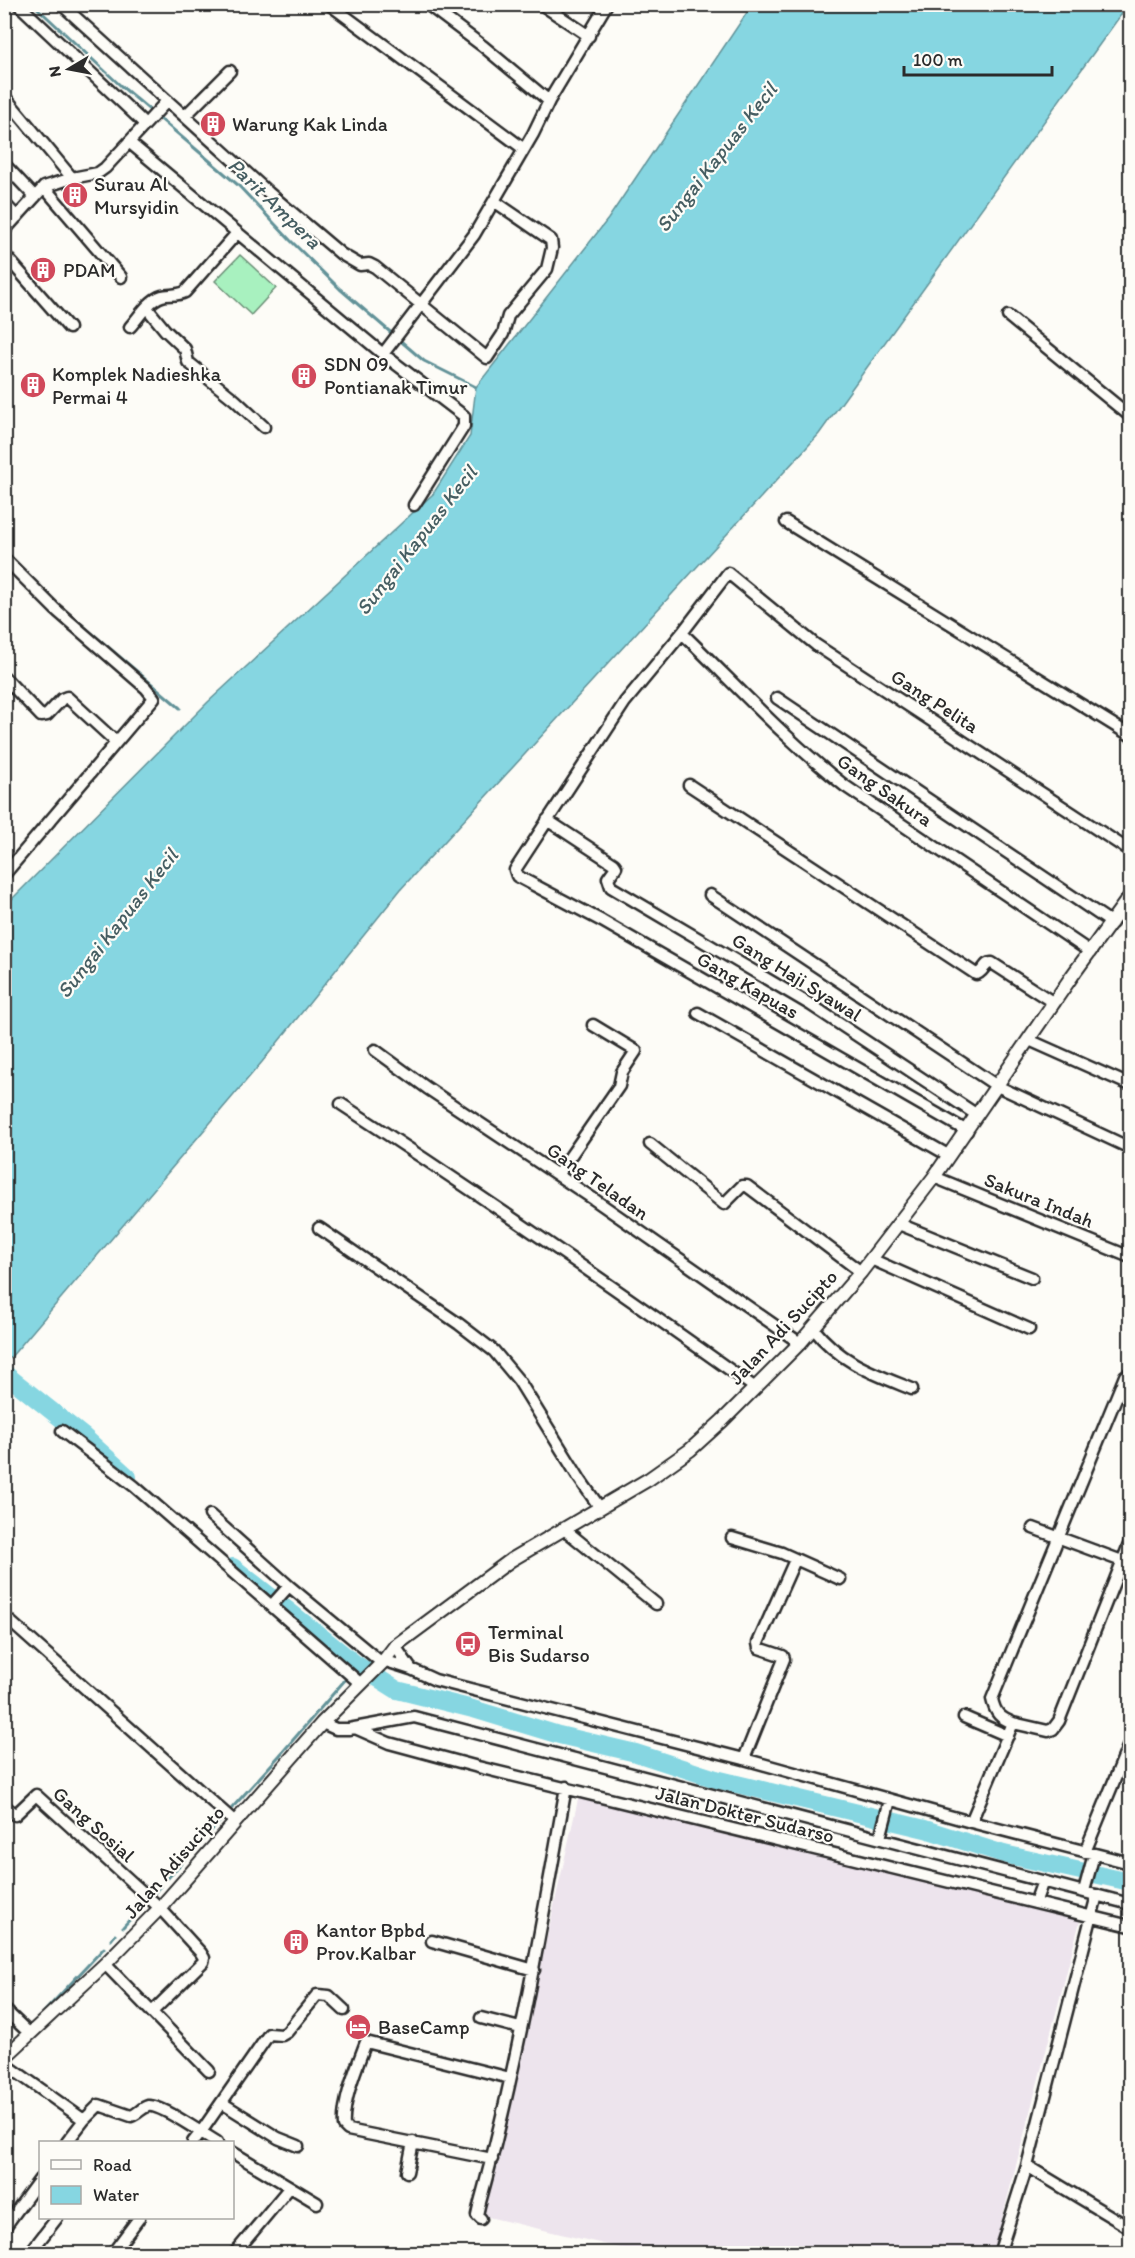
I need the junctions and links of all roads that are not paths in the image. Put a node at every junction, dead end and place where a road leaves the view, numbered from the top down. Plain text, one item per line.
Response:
1 (18, 4) edge
2 (61, 4) edge
3 (329, 4) edge
4 (427, 4) edge
5 (542, 4) edge
6 (607, 4) edge
7 (589, 36) junction
8 (230, 71) dead end
9 (4, 96) edge
10 (549, 101) junction
11 (164, 105) junction
12 (185, 116) junction
13 (147, 122) junction
14 (130, 143) junction
15 (524, 148) junction
16 (4, 164) edge
17 (72, 178) junction
18 (44, 187) junction
19 (35, 198) junction
20 (494, 201) junction
21 (4, 203) edge
22 (17, 217) junction
23 (4, 231) edge
24 (237, 233) junction
25 (4, 254) edge
26 (121, 277) dead end
27 (421, 304) junction
28 (147, 308) junction
29 (1008, 316) dead end
30 (130, 327) dead end
31 (69, 328) dead end
32 (383, 354) junction
33 (1131, 416) edge
34 (264, 427) dead end
35 (414, 505) dead end
36 (786, 522) dead end
37 (4, 558) edge
38 (682, 633) junction
39 (4, 677) edge
40 (777, 698) dead end
41 (1131, 735) edge
42 (116, 742) junction
43 (689, 785) dead end
44 (546, 820) junction
45 (1131, 851) edge
46 (4, 875) edge
47 (710, 895) dead end
48 (1131, 896) edge
49 (1112, 923) junction
50 (1089, 951) junction
51 (1054, 1003) junction
52 (698, 1014) dead end
53 (592, 1025) dead end
54 (1029, 1040) junction
55 (375, 1050) dead end
56 (1131, 1085) edge
57 (997, 1086) junction
58 (341, 1104) dead end
59 (977, 1115) junction
60 (967, 1131) junction
61 (650, 1144) dead end
62 (1131, 1148) edge
63 (948, 1155) junction
64 (558, 1174) junction
65 (934, 1177) junction
66 (898, 1224) junction
67 (319, 1228) dead end
68 (1131, 1257) edge
69 (871, 1259) junction
70 (861, 1272) junction
71 (1032, 1278) dead end
72 (813, 1328) junction
73 (1029, 1329) dead end
74 (800, 1343) junction
75 (1131, 1373) edge
76 (754, 1387) junction
77 (912, 1389) dead end
78 (62, 1431) dead end
79 (600, 1508) junction
80 (210, 1515) dead end
81 (1033, 1528) dead end
82 (564, 1529) junction
83 (1058, 1537) junction
84 (732, 1538) dead end
85 (1131, 1542) edge
86 (795, 1560) junction
87 (1126, 1562) edge
88 (840, 1579) dead end
89 (286, 1589) junction
90 (656, 1604) dead end
91 (272, 1605) junction
92 (4, 1616) edge
93 (395, 1646) junction
94 (383, 1661) junction
95 (411, 1669) junction
96 (362, 1683) junction
97 (964, 1717) dead end
98 (322, 1723) junction
99 (1013, 1723) junction
100 (355, 1728) junction
101 (1008, 1736) junction
102 (1131, 1742) edge
103 (744, 1760) junction
104 (566, 1787) junction
105 (890, 1800) junction
106 (4, 1805) edge
107 (235, 1822) junction
108 (971, 1822) junction
109 (880, 1838) junction
110 (1090, 1857) junction
111 (1131, 1863) edge
112 (1042, 1881) junction
113 (1085, 1887) junction
114 (1097, 1895) junction
115 (1035, 1903) junction
116 (1131, 1904) edge
117 (160, 1908) junction
118 (1090, 1916) junction
119 (1131, 1926) edge
120 (432, 1941) dead end
121 (105, 1964) junction
122 (534, 1970) junction
123 (4, 2009) edge
124 (344, 2010) dead end
125 (152, 2012) junction
126 (481, 2018) dead end
127 (520, 2028) junction
128 (30, 2034) junction
129 (4, 2058) edge
130 (4, 2063) edge
131 (209, 2071) dead end
132 (510, 2078) junction
133 (222, 2103) junction
134 (84, 2120) junction
135 (201, 2132) junction
136 (68, 2141) edge
137 (194, 2141) edge
138 (215, 2141) edge
139 (413, 2142) junction
140 (298, 2146) dead end
141 (234, 2153) edge
142 (492, 2159) junction
143 (1027, 2166) junction
144 (407, 2172) dead end
145 (39, 2180) edge
146 (290, 2187) junction
147 (317, 2203) dead end
148 (55, 2219) edge
149 (138, 2219) edge
150 (482, 2220) dead end
151 (4, 2228) edge
152 (1131, 2228) edge
153 (29, 2253) edge
154 (112, 2253) edge
155 (234, 2253) edge
156 (999, 2253) edge

1 - 13 street
2 - 11 street
3 - 15 street
4 - 10 street
5 - 7 street
6 - 7 street
7 - 10 street
8 - 12 street
9 - 17 street
10 - 15 street
11 - 12 street
11 - 13 street
12 - 27 street
13 - 14 street
14 - 17 street
14 - 24 street
15 - 20 street
16 - 19 street
17 - 18 street
18 - 19 street
18 - 26 street
19 - 22 street
20 - 27 street
20 - 27 street
21 - 22 street
22 - 23 street
24 - 28 street
24 - 32 street
25 - 31 street
27 - 32 street
28 - 30 street
28 - 34 street
29 - 33 street
32 - 35 street
36 - 41 street
37 - 42 street
38 - 44 street
38 - 45 street, Gang Pelita
38 - 50 street, Gang Sakura
39 - 42 street
40 - 49 street
42 - 46 street
43 - 51 street
44 - 59 street, Gang Haji Syawal
44 - 60 street, Gang Kapuas
47 - 57 street
48 - 49 main road, Jalan Adi Sucipto
49 - 50 main road, Jalan Adi Sucipto
50 - 51 main road, Jalan Adi Sucipto
51 - 54 main road, Jalan Adi Sucipto
52 - 63 street
53 - 64 street
54 - 56 street
54 - 57 main road, Jalan Adi Sucipto
55 - 64 street, Gang Teladan
57 - 59 main road, Jalan Adi Sucipto
57 - 62 street
58 - 76 street
59 - 60 main road, Jalan Adi Sucipto
60 - 63 main road, Jalan Adi Sucipto
61 - 70 street
63 - 65 main road, Jalan Adi Sucipto
64 - 74 street, Gang Teladan
65 - 66 main road, Jalan Adi Sucipto
65 - 68 street, Sakura Indah
66 - 69 main road, Jalan Adi Sucipto
66 - 71 street
67 - 79 street
69 - 70 main road, Jalan Adi Sucipto
69 - 73 street
70 - 72 main road, Jalan Adi Sucipto
72 - 74 main road, Jalan Adi Sucipto
72 - 77 street
74 - 76 main road, Jalan Adi Sucipto
75 - 83 street
76 - 79 main road, Jalan Adi Sucipto
78 - 91 street
79 - 82 main road, Jalan Adi Sucipto
80 - 89 street
81 - 83 street
82 - 90 street
82 - 93 main road, Jalan Adi Sucipto
83 - 87 street
83 - 99 street
84 - 86 street
85 - 87 street
86 - 88 street
86 - 103 street
87 - 99 street
89 - 91 street
89 - 94 street
91 - 96 street
92 - 107 street
93 - 94 main road, Jalan Adi Sucipto
93 - 95 street
94 - 95 street
94 - 96 main road, Jalan Adi Sucipto
95 - 103 street
96 - 98 main road, Jalan Adisucipto
97 - 101 street
98 - 100 street
98 - 107 main road, Jalan Adisucipto
99 - 101 street
100 - 104 street, Jalan Dokter Sudarso
100 - 109 street
101 - 108 street
102 - 110 street
103 - 105 street
104 - 115 street, Jalan Dokter Sudarso
104 - 122 street
105 - 108 street
105 - 109 street
106 - 117 street, Gang Sosial
107 - 117 main road, Jalan Adisucipto
108 - 110 street
109 - 112 street
110 - 111 street
110 - 113 street
112 - 113 street
112 - 115 street
113 - 114 street
114 - 116 street
114 - 118 street
115 - 118 street, Jalan Dokter Sudarso
117 - 121 main road, Jalan Adisucipto
117 - 125 street
118 - 119 street, Jalan Dokter Sudarso
118 - 143 street
120 - 122 street
121 - 125 street
121 - 128 main road, Jalan Adisucipto
122 - 127 street
123 - 128 street
124 - 133 street
125 - 131 street
126 - 127 street
127 - 132 street
128 - 129 main road, Jalan Adisucipto
130 - 134 street
132 - 139 street
132 - 142 street
133 - 135 street
133 - 140 street
134 - 135 street
134 - 136 street
135 - 137 street
135 - 138 street
139 - 142 street
139 - 144 street
141 - 146 street
142 - 150 street
143 - 152 street
143 - 156 street
145 - 151 street
146 - 147 street
146 - 155 street
148 - 153 street
149 - 154 street

